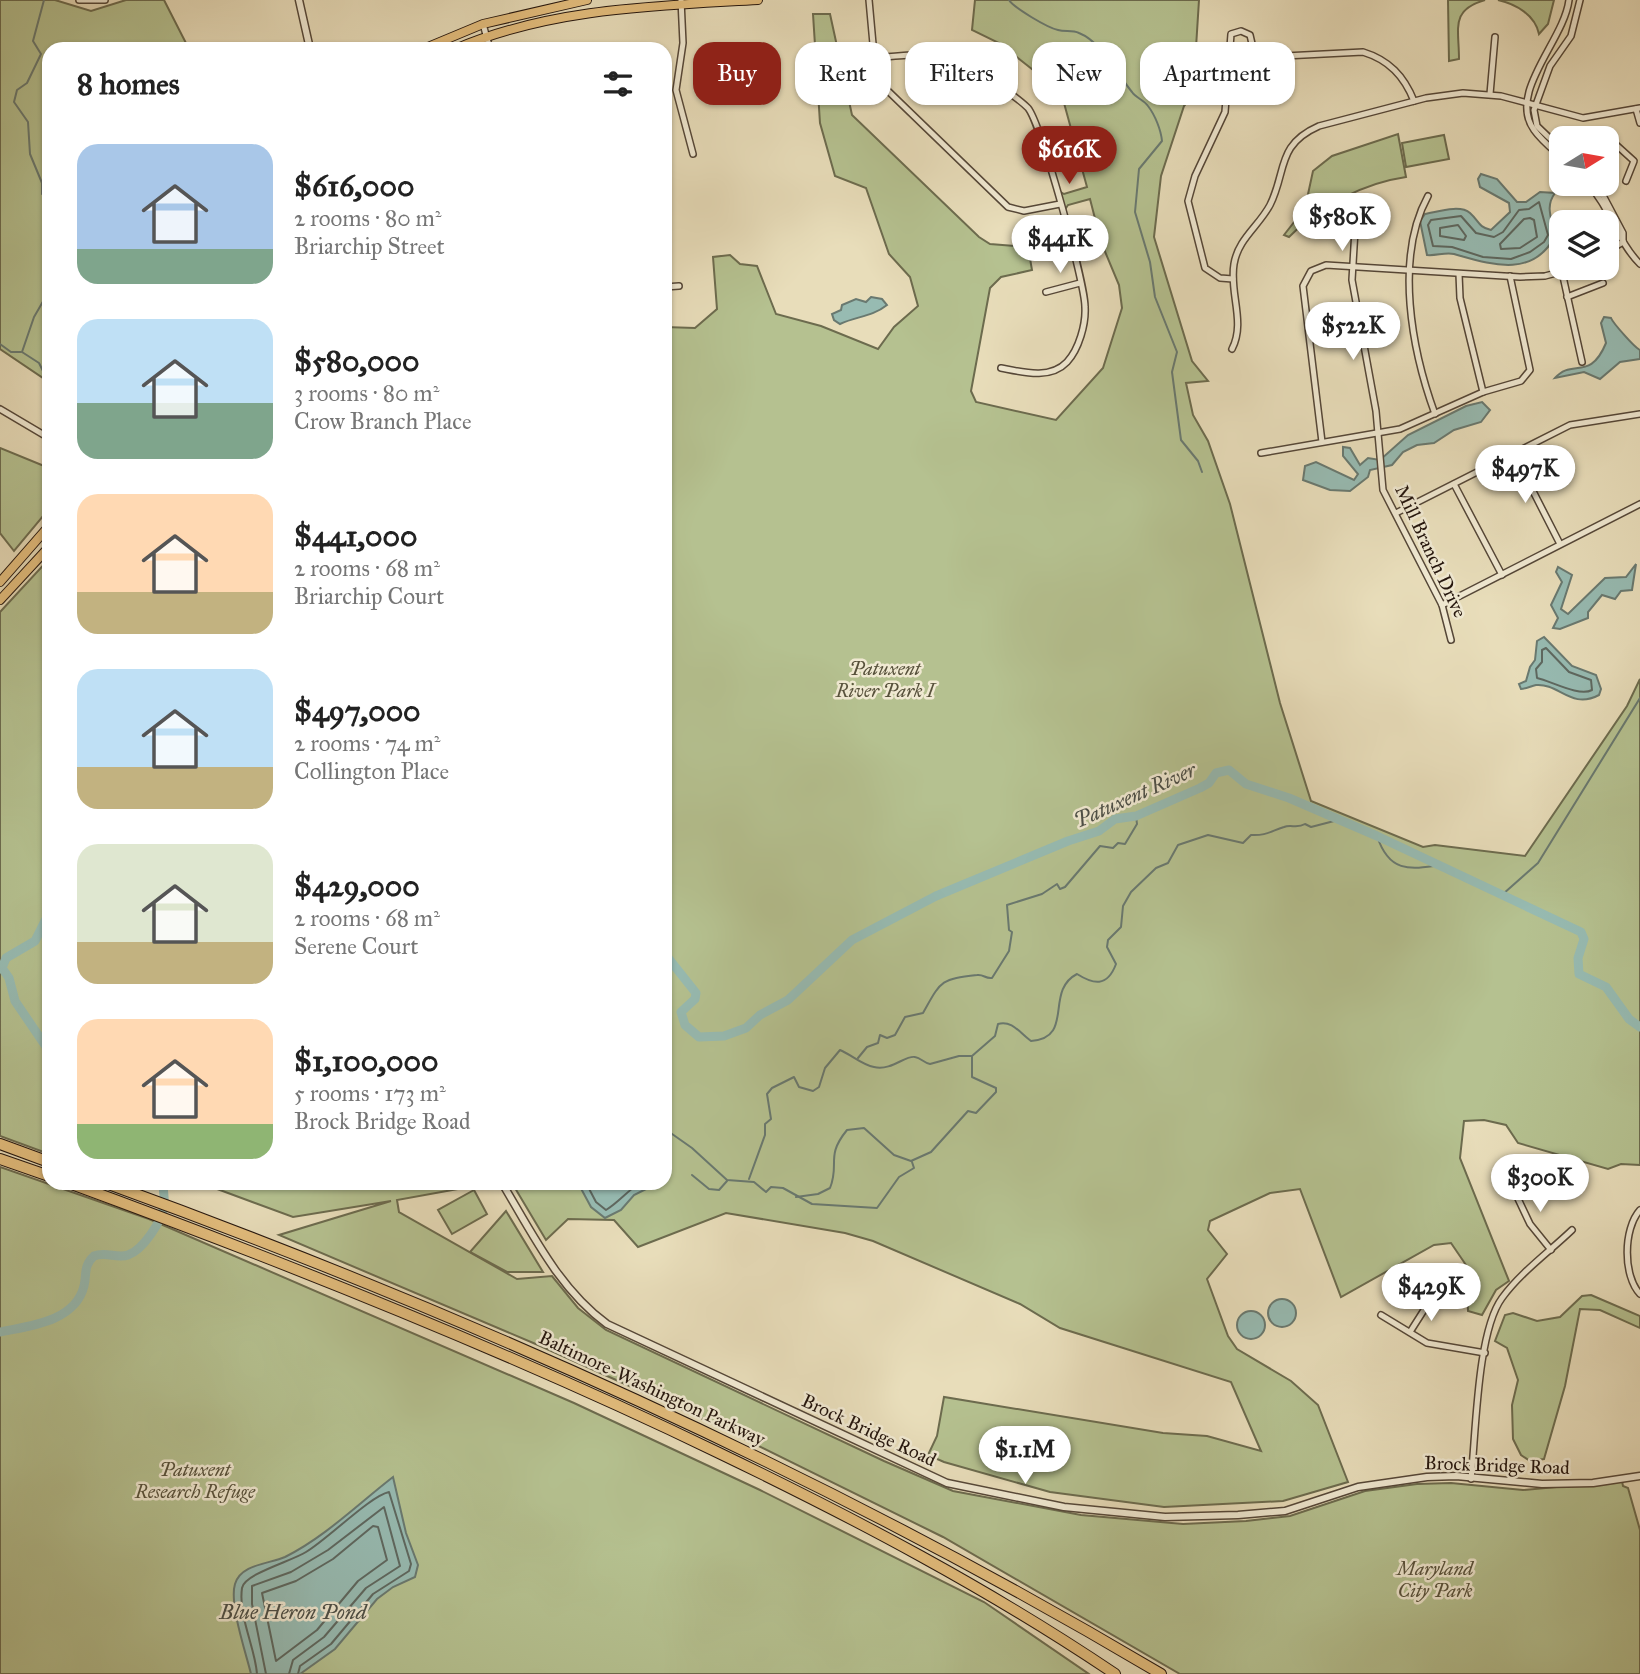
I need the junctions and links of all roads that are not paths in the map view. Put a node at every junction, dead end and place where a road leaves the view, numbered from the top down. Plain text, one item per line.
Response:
1 (79, 0) edge
2 (105, 0) edge
3 (299, 0) edge
4 (587, 0) edge
5 (758, 0) edge
6 (869, 0) edge
7 (1569, 0) edge
8 (1580, 0) edge
9 (681, 2) edge
10 (483, 23) junction
11 (1495, 37) dead end
12 (486, 38) junction
13 (308, 42) edge
14 (439, 42) edge
15 (475, 42) edge
16 (487, 42) edge
17 (873, 42) edge
18 (1230, 42) edge
19 (1252, 42) edge
20 (1295, 55) edge
21 (891, 57) edge
22 (891, 94) edge
23 (1490, 94) junction
24 (1414, 101) junction
25 (1526, 102) junction
26 (1535, 104) junction
27 (1225, 105) edge
28 (1638, 108) edge
29 (1640, 123) edge
30 (1549, 138) edge
31 (1549, 145) edge
32 (1619, 146) edge
33 (692, 154) dead end
34 (1638, 160) edge
35 (1626, 181) dead end
36 (1428, 196) dead end
37 (1595, 196) edge
38 (1603, 196) edge
39 (1357, 197) dead end
40 (1060, 204) junction
41 (1623, 242) junction
42 (1619, 244) edge
43 (1640, 264) edge
44 (1352, 267) junction
45 (1411, 270) junction
46 (1459, 274) junction
47 (1549, 275) edge
48 (1510, 276) junction
49 (1233, 279) junction
50 (1564, 280) edge
51 (1603, 282) dead end
52 (1080, 283) junction
53 (672, 286) edge
54 (679, 286) dead end
55 (1046, 292) dead end
56 (1567, 297) junction
57 (1233, 349) dead end
58 (1582, 362) dead end
59 (1001, 368) dead end
60 (1483, 392) junction
61 (0, 409) edge
62 (1435, 414) junction
63 (1640, 414) edge
64 (1377, 432) junction
65 (42, 434) edge
66 (1322, 442) junction
67 (1261, 453) dead end
68 (1514, 454) junction
69 (1454, 484) junction
70 (1640, 504) edge
71 (1396, 513) junction
72 (42, 534) edge
73 (1560, 544) junction
74 (42, 555) edge
75 (1502, 575) junction
76 (0, 582) edge
77 (0, 600) edge
78 (1442, 605) junction
79 (1451, 640) dead end
80 (0, 1144) edge
81 (0, 1159) edge
82 (42, 1159) edge
83 (42, 1174) edge
84 (1513, 1188) dead end
85 (88, 1190) edge
86 (125, 1190) edge
87 (506, 1190) edge
88 (1640, 1210) edge
89 (1572, 1230) dead end
90 (1551, 1250) junction
91 (1640, 1294) edge
92 (1431, 1299) dead end
93 (1381, 1315) dead end
94 (1410, 1332) junction
95 (1485, 1353) junction
96 (1640, 1476) edge
97 (1471, 1479) junction
98 (1115, 1674) edge
99 (1161, 1674) edge

1 - 2 street
3 - 13 street
4 - 10 main road
5 - 9 main road
6 - 17 street
7 - 25 street
8 - 26 street
9 - 12 main road
9 - 33 street
10 - 12 street
10 - 14 main road
11 - 23 street
12 - 15 main road
12 - 16 street
18 - 19 street
20 - 24 street
21 - 40 street
22 - 40 street
23 - 24 street
23 - 25 street
24 - 49 street
25 - 26 street
25 - 31 street
26 - 28 street
26 - 30 street
27 - 49 street
28 - 29 street
32 - 34 street
34 - 35 street
36 - 45 street
37 - 41 street
38 - 41 street
39 - 44 street, Mill Branch Drive
40 - 52 street
41 - 42 street
41 - 43 street
44 - 45 street
44 - 64 street, Mill Branch Drive
44 - 66 street
45 - 46 street
45 - 62 street
46 - 48 street
46 - 60 street
47 - 48 street
48 - 60 street
49 - 57 street
50 - 56 street
51 - 56 street
52 - 55 street
52 - 59 street
53 - 54 street
56 - 58 street
60 - 62 street
61 - 65 street
62 - 64 street
63 - 68 street
64 - 66 street
64 - 71 street, Mill Branch Drive
66 - 67 street
68 - 69 street
68 - 73 street
69 - 71 street
69 - 75 street
70 - 73 street
71 - 78 street, Mill Branch Drive
72 - 76 main road
73 - 75 street
74 - 77 main road
75 - 78 street
78 - 79 street, Mill Branch Drive
80 - 82 highway
81 - 83 highway
84 - 90 street
85 - 98 highway, Baltimore-Washington Parkway
86 - 99 highway, Baltimore-Washington Parkway
87 - 97 street, Brock Bridge Road
88 - 91 street
89 - 90 street
90 - 95 street
92 - 94 street
93 - 94 street
94 - 95 street
95 - 97 street
96 - 97 street, Brock Bridge Road

